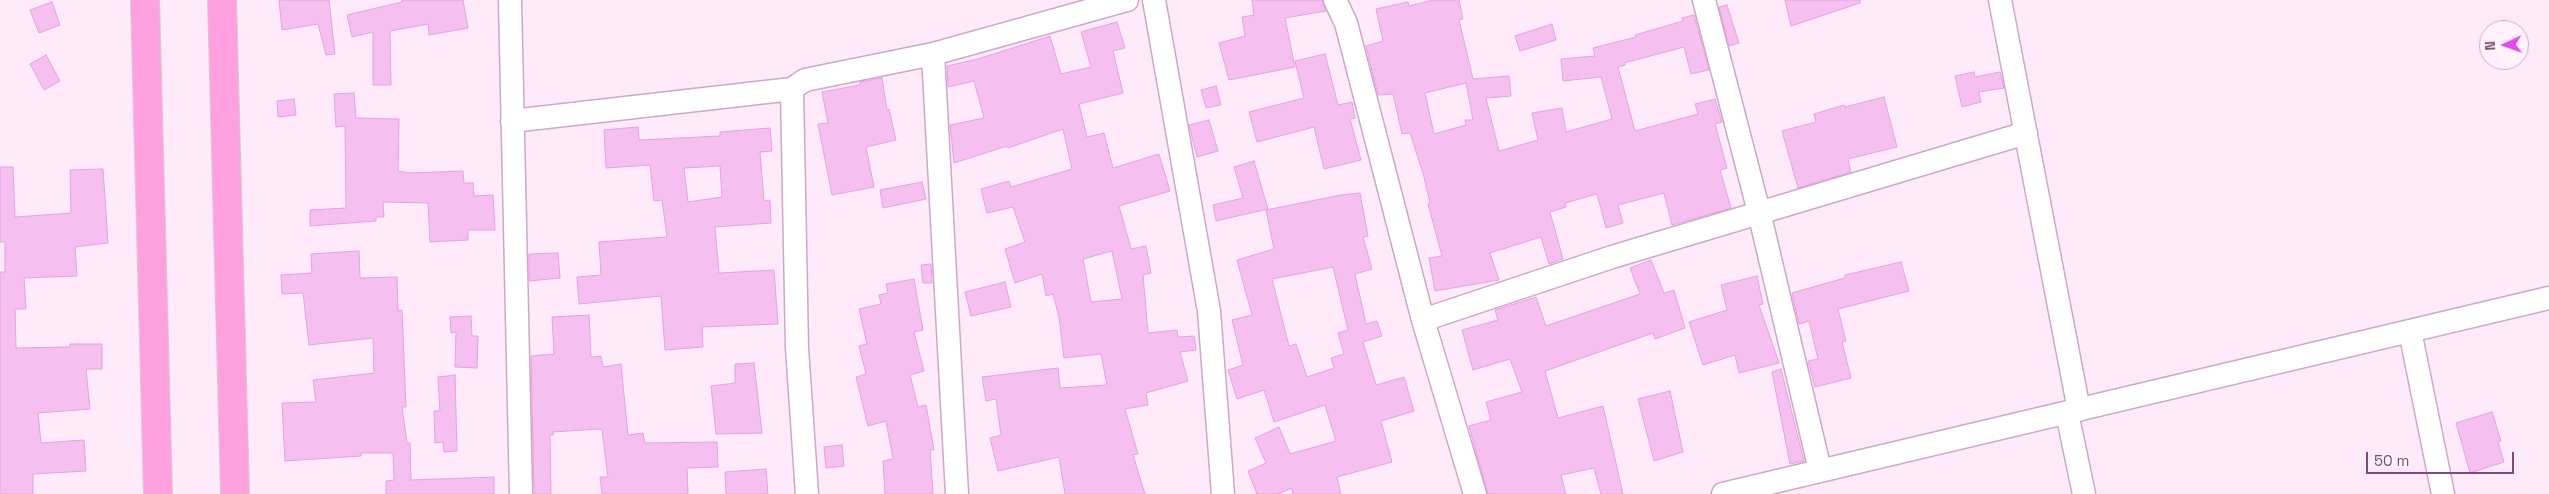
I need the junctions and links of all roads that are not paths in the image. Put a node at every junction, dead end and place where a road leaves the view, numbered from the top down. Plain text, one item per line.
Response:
1 (145, 0) edge
2 (222, 0) edge
3 (510, 0) edge
4 (1127, 0) edge
5 (1156, 0) edge
6 (1336, 0) edge
7 (1704, 0) edge
8 (2000, 0) edge
9 (933, 54) junction
10 (792, 89) junction
11 (512, 121) junction
12 (2026, 133) junction
13 (1759, 212) junction
14 (2549, 298) edge
15 (1423, 320) junction
16 (2410, 331) junction
17 (2073, 412) junction
18 (1820, 470) junction
19 (158, 494) edge
20 (236, 494) edge
21 (521, 494) edge
22 (807, 494) edge
23 (957, 494) edge
24 (1223, 494) edge
25 (1474, 494) edge
26 (1723, 494) edge
27 (2084, 494) edge
28 (2443, 494) edge

1 - 19 main road
2 - 20 main road
3 - 11 street
4 - 9 street
5 - 24 street
6 - 15 street
7 - 13 street
8 - 12 street
9 - 10 street
9 - 23 street
10 - 11 street
10 - 22 street
11 - 21 street
12 - 13 street
12 - 17 street
13 - 15 street
13 - 18 street
14 - 16 street
15 - 25 street
16 - 17 street
16 - 28 street
17 - 18 street
17 - 27 street
18 - 26 street

